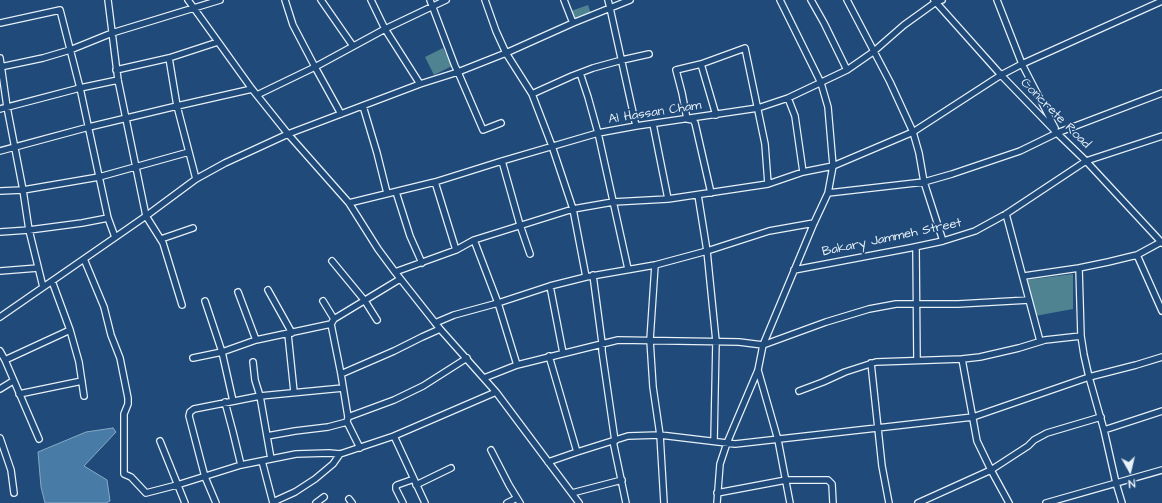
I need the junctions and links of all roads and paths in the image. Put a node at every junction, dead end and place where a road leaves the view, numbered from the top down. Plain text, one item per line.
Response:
1 (108, 0) edge
2 (188, 0) edge
3 (220, 0) edge
4 (285, 0) edge
5 (320, 0) edge
6 (371, 0) edge
7 (446, 0) edge
8 (485, 0) edge
9 (564, 0) edge
10 (608, 0) edge
11 (630, 0) edge
12 (780, 0) edge
13 (811, 0) edge
14 (847, 0) edge
15 (997, 0) edge
16 (938, 1) edge
17 (1162, 1) edge
18 (431, 3) edge
19 (194, 8) junction
20 (610, 8) junction
21 (0, 23) edge
22 (573, 23) junction
23 (385, 28) junction
24 (112, 33) junction
25 (218, 42) junction
26 (353, 46) junction
27 (70, 50) junction
28 (874, 52) junction
29 (506, 53) junction
30 (650, 54) dead end
31 (0, 58) edge
32 (169, 58) junction
33 (622, 60) junction
34 (701, 64) junction
35 (1022, 64) junction
36 (0, 67) edge
37 (315, 67) junction
38 (116, 70) junction
39 (846, 70) junction
40 (458, 72) junction
41 (580, 73) junction
42 (1001, 75) junction
43 (118, 80) junction
44 (821, 83) junction
45 (420, 84) junction
46 (80, 88) junction
47 (252, 89) junction
48 (1162, 93) edge
49 (532, 94) junction
50 (257, 95) junction
51 (788, 98) junction
52 (177, 106) junction
53 (363, 106) junction
54 (7, 107) junction
55 (758, 108) junction
56 (0, 109) edge
57 (341, 114) junction
58 (716, 115) junction
59 (125, 119) junction
60 (687, 119) junction
61 (501, 123) dead end
62 (653, 124) junction
63 (636, 126) junction
64 (89, 127) junction
65 (913, 132) junction
66 (598, 133) junction
67 (1057, 133) junction
68 (288, 134) junction
69 (1162, 136) edge
70 (552, 146) junction
71 (14, 147) junction
72 (0, 151) edge
73 (189, 152) junction
74 (1086, 160) junction
75 (502, 161) junction
76 (136, 166) junction
77 (833, 166) junction
78 (803, 172) junction
79 (98, 178) junction
80 (196, 179) junction
81 (435, 182) junction
82 (924, 182) junction
83 (768, 184) junction
84 (23, 190) junction
85 (0, 192) edge
86 (396, 192) junction
87 (711, 193) junction
88 (828, 193) junction
89 (387, 194) junction
90 (698, 195) junction
91 (668, 198) junction
92 (613, 202) junction
93 (349, 203) junction
94 (573, 209) junction
95 (1006, 214) junction
96 (146, 216) junction
97 (108, 218) junction
98 (814, 223) junction
99 (520, 225) junction
100 (192, 228) dead end
101 (29, 230) junction
102 (0, 232) edge
103 (116, 237) junction
104 (161, 239) junction
105 (474, 240) junction
106 (943, 241) junction
107 (1161, 243) edge
108 (916, 247) junction
109 (456, 250) junction
110 (707, 252) junction
111 (530, 254) dead end
112 (1137, 255) junction
113 (84, 259) junction
114 (332, 261) dead end
115 (422, 262) junction
116 (655, 265) junction
117 (38, 268) junction
118 (1079, 268) junction
119 (628, 269) junction
120 (794, 270) junction
121 (0, 271) edge
122 (395, 272) junction
123 (593, 276) junction
124 (1024, 276) junction
125 (586, 277) junction
126 (400, 279) junction
127 (52, 281) junction
128 (550, 286) junction
129 (43, 287) junction
130 (268, 290) dead end
131 (238, 292) dead end
132 (1029, 300) junction
133 (205, 301) dead end
134 (323, 301) dead end
135 (364, 301) junction
136 (498, 303) junction
137 (916, 303) junction
138 (182, 305) dead end
139 (1162, 311) edge
140 (0, 317) edge
141 (377, 320) dead end
142 (332, 321) junction
143 (435, 323) junction
144 (440, 329) junction
145 (70, 330) junction
146 (290, 333) junction
147 (1081, 336) junction
148 (256, 340) junction
149 (650, 340) junction
150 (716, 341) junction
151 (1040, 341) junction
152 (602, 343) junction
153 (763, 345) junction
154 (0, 351) edge
155 (222, 352) junction
156 (563, 353) junction
157 (549, 356) junction
158 (1162, 357) edge
159 (193, 358) dead end
160 (467, 358) junction
161 (962, 359) junction
162 (5, 360) junction
163 (917, 360) junction
164 (253, 362) dead end
165 (871, 363) junction
166 (517, 365) junction
167 (758, 370) junction
168 (340, 374) junction
169 (1089, 377) junction
170 (484, 378) junction
171 (13, 381) junction
172 (82, 381) junction
173 (343, 388) junction
174 (0, 389) edge
175 (799, 391) dead end
176 (294, 392) junction
177 (496, 392) junction
178 (19, 394) junction
179 (84, 396) dead end
180 (260, 396) junction
181 (233, 401) junction
182 (224, 402) junction
183 (1162, 411) edge
184 (973, 417) junction
185 (1101, 417) junction
186 (347, 419) junction
187 (877, 428) junction
188 (1104, 430) junction
189 (660, 435) junction
190 (267, 436) junction
191 (394, 436) junction
192 (0, 438) edge
193 (39, 439) dead end
194 (778, 440) junction
195 (160, 441) dead end
196 (614, 441) junction
197 (714, 441) junction
198 (727, 443) junction
199 (360, 448) junction
200 (491, 450) dead end
201 (577, 452) junction
202 (340, 454) junction
203 (271, 459) junction
204 (262, 461) junction
205 (548, 462) junction
206 (241, 465) junction
207 (451, 468) dead end
208 (991, 470) junction
209 (1162, 470) edge
210 (205, 477) junction
211 (622, 480) junction
212 (786, 480) junction
213 (415, 482) junction
214 (1116, 483) junction
215 (177, 485) junction
216 (14, 492) dead end
217 (572, 493) junction
218 (717, 493) junction
219 (324, 497) dead end
220 (519, 500) edge
221 (273, 502) edge
222 (184, 503) edge
223 (216, 503) edge
224 (316, 503) edge
225 (403, 503) edge
226 (425, 503) edge
227 (507, 503) edge
228 (579, 503) edge
229 (626, 503) edge
230 (664, 503) edge
231 (717, 503) edge
232 (790, 503) edge
233 (833, 503) edge
234 (889, 503) edge
235 (918, 503) edge
236 (1009, 503) edge
237 (1046, 503) edge
238 (1122, 503) edge

1 - 24 street
2 - 19 street
3 - 19 street
4 - 37 street
5 - 26 street
6 - 23 street
7 - 18 street
8 - 29 street
9 - 22 street
10 - 20 street
11 - 20 street
12 - 44 street
13 - 39 street
14 - 28 street
15 - 35 street
16 - 28 street, Al Hassan Cham
16 - 42 street, Concrete Road
17 - 35 street
18 - 23 street
18 - 40 street
19 - 24 street
19 - 25 street
20 - 22 street
20 - 33 street
21 - 27 street
22 - 29 street
23 - 26 street
23 - 45 street
24 - 27 street
24 - 38 street
25 - 32 street
25 - 47 street
26 - 37 street
27 - 36 street
27 - 46 street
28 - 39 street, Al Hassan Cham
28 - 65 street
29 - 40 street
29 - 49 street
30 - 33 street
31 - 36 street
32 - 38 street
32 - 52 street
33 - 41 street
33 - 63 street
34 - 55 street
34 - 58 street
34 - 60 street
35 - 42 street
35 - 67 street
36 - 54 street
37 - 50 street
37 - 57 street
38 - 43 street
39 - 44 street, Al Hassan Cham
40 - 45 street
40 - 61 street
41 - 49 street
41 - 66 street
42 - 65 street
42 - 67 street, Concrete Road
43 - 46 street
43 - 59 street
44 - 51 street, Al Hassan Cham
44 - 77 street
45 - 53 street
46 - 54 street
46 - 64 street
47 - 50 street
47 - 52 street
48 - 67 street
49 - 70 street
50 - 68 street
51 - 55 street, Al Hassan Cham
51 - 78 street
52 - 59 street
52 - 73 street
53 - 57 street
53 - 89 street
54 - 56 street
54 - 71 street
55 - 58 street, Al Hassan Cham
55 - 83 street
57 - 68 street
58 - 60 street, Al Hassan Cham
59 - 64 street
59 - 76 street
60 - 62 street, Al Hassan Cham
60 - 87 street
62 - 63 street, Al Hassan Cham
62 - 91 street
63 - 66 street, Al Hassan Cham
64 - 71 street
64 - 79 street
65 - 77 street
65 - 82 street
66 - 70 street, Al Hassan Cham
66 - 92 street
67 - 74 street, Concrete Road
67 - 82 street
68 - 80 street
68 - 93 street
69 - 74 street, Bakary Jammeh Street
70 - 75 street, Al Hassan Cham
70 - 94 street
71 - 72 street
71 - 84 street
73 - 76 street
73 - 80 street
74 - 95 street, Bakary Jammeh Street
74 - 107 street, Concrete Road
75 - 81 street, Al Hassan Cham
75 - 99 street
76 - 79 street
76 - 96 street
77 - 78 street
77 - 88 street
78 - 83 street
79 - 84 street
79 - 97 street
80 - 96 street
81 - 86 street, Al Hassan Cham
81 - 109 street
82 - 88 street
82 - 106 street
83 - 87 street
84 - 85 street
84 - 101 street
86 - 89 street, Al Hassan Cham
86 - 115 street
87 - 90 street
88 - 98 street
89 - 93 street, Al Hassan Cham
90 - 91 street
90 - 110 street
91 - 92 street
92 - 94 street
92 - 119 street
93 - 122 street
94 - 99 street
94 - 125 street
95 - 106 street, Bakary Jammeh Street
95 - 124 street
96 - 103 street
96 - 104 street
97 - 101 street
97 - 103 street
98 - 110 street
98 - 120 street
99 - 105 street
99 - 111 street
100 - 104 street
101 - 102 street
101 - 117 street
103 - 113 street
104 - 138 street
105 - 109 street
105 - 136 street
106 - 108 street, Bakary Jammeh Street
107 - 112 street
108 - 120 street, Bakary Jammeh Street
108 - 137 street
109 - 115 street
110 - 116 street
110 - 150 street
112 - 118 street
112 - 139 street
113 - 127 street
113 - 215 street
114 - 135 street
115 - 122 street
116 - 119 street
116 - 149 street
117 - 121 street
117 - 129 street
118 - 124 street
118 - 147 street
119 - 123 street
120 - 153 street
122 - 126 street
123 - 125 street
123 - 152 street
124 - 132 street
125 - 128 street
126 - 135 street
126 - 143 street
127 - 129 street
127 - 145 street
128 - 136 street
128 - 156 street
129 - 140 street
130 - 146 street
131 - 148 street
132 - 137 street
132 - 151 street
133 - 155 street
134 - 142 street
135 - 141 street
135 - 142 street
136 - 143 street
136 - 166 street
137 - 153 street
137 - 163 street
142 - 146 street
142 - 168 street
143 - 144 street
144 - 160 street
144 - 168 street
145 - 162 street
145 - 172 street
146 - 148 street
146 - 176 street
147 - 151 street
147 - 169 street
148 - 155 street
149 - 150 street
149 - 152 street
149 - 189 street
150 - 153 street
150 - 197 street
151 - 161 street
152 - 156 street
152 - 196 street
153 - 167 street
154 - 162 street
155 - 159 street
155 - 181 street
156 - 157 street
157 - 166 street
157 - 201 street
158 - 169 street
160 - 170 street
160 - 186 street
161 - 163 street
161 - 184 street
162 - 171 street
163 - 165 street
164 - 180 street
165 - 175 street
165 - 187 street
166 - 170 street
167 - 194 street
167 - 198 street
168 - 173 street
169 - 184 street
169 - 185 street
170 - 177 street
171 - 174 street
171 - 178 street
172 - 178 street
172 - 179 street
173 - 176 street
173 - 186 street
176 - 180 street
177 - 191 street
177 - 205 street
178 - 193 street
180 - 181 street
180 - 190 street
181 - 182 street
182 - 206 street
182 - 210 street
183 - 188 street
184 - 187 street
184 - 208 street
185 - 188 street
185 - 208 street
186 - 190 street
186 - 199 street
187 - 194 street
187 - 234 street
188 - 214 street
189 - 196 street
189 - 197 street
189 - 230 street
190 - 203 street
191 - 199 street
191 - 213 street
192 - 216 street
194 - 198 street
194 - 212 street
195 - 215 street
196 - 201 street
196 - 211 street
197 - 198 street
198 - 218 street
199 - 202 street
200 - 220 street
201 - 205 street
202 - 203 street
202 - 221 street
203 - 204 street
204 - 206 street
204 - 221 street
205 - 217 street
206 - 210 street
207 - 213 street
208 - 235 street
208 - 236 street
209 - 214 street
210 - 215 street
210 - 223 street
211 - 217 street
211 - 229 street
212 - 218 street
212 - 232 street
212 - 233 street
213 - 225 street
213 - 226 street
214 - 237 street
214 - 238 street
215 - 222 street
217 - 228 street
218 - 231 street
219 - 224 street
220 - 227 street

